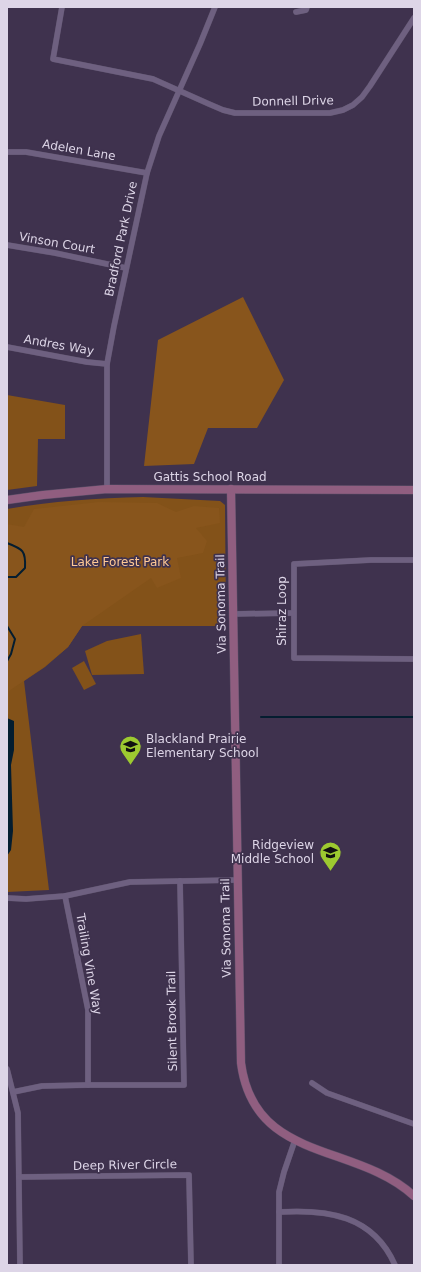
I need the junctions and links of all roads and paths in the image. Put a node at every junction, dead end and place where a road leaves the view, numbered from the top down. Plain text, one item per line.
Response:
1 (62, 7) edge
2 (215, 7) edge
3 (308, 7) edge
4 (296, 12) dead end
5 (414, 18) edge
6 (179, 90) junction
7 (7, 152) edge
8 (147, 173) junction
9 (7, 246) edge
10 (126, 268) junction
11 (7, 347) edge
12 (107, 364) junction
13 (107, 489) junction
14 (230, 489) junction
15 (414, 490) edge
16 (7, 500) edge
17 (414, 560) edge
18 (293, 613) junction
19 (233, 614) junction
20 (414, 659) edge
21 (237, 880) junction
22 (180, 881) junction
23 (65, 896) junction
24 (7, 898) edge
25 (7, 1069) edge
26 (312, 1083) dead end
27 (88, 1084) junction
28 (14, 1092) junction
29 (414, 1124) edge
30 (295, 1140) junction
31 (19, 1178) junction
32 (414, 1196) edge
33 (279, 1212) junction
34 (20, 1265) edge
35 (191, 1265) edge
36 (279, 1265) edge
37 (395, 1265) edge

1 - 6 street, Donnell Drive
2 - 6 street, Bradford Park Drive
3 - 4 street
5 - 6 street, Donnell Drive
6 - 8 street, Bradford Park Drive
7 - 8 street, Adelen Lane
8 - 10 street, Bradford Park Drive
9 - 10 street, Vinson Court
10 - 12 street, Bradford Park Drive
11 - 12 street, Andres Way
12 - 13 street, Bradford Park Drive
13 - 14 street, Gattis School Road
13 - 16 street, Gattis School Road
14 - 15 street, Gattis School Road
14 - 19 street, Via Sonoma Trail
17 - 18 street, Shiraz Loop
18 - 19 street
18 - 20 street, Shiraz Loop
19 - 21 street, Via Sonoma Trail
21 - 22 street
21 - 30 street, Via Sonoma Trail
22 - 23 street
22 - 27 street, Silent Brook Trail
23 - 24 street
23 - 27 street, Trailing Vine Way
25 - 28 street
26 - 29 street
27 - 28 street, Silent Brook Trail
28 - 31 street
30 - 32 street, Via Sonoma Trail
30 - 33 street
31 - 34 street
31 - 35 street, Deep River Circle
33 - 36 street
33 - 37 street

